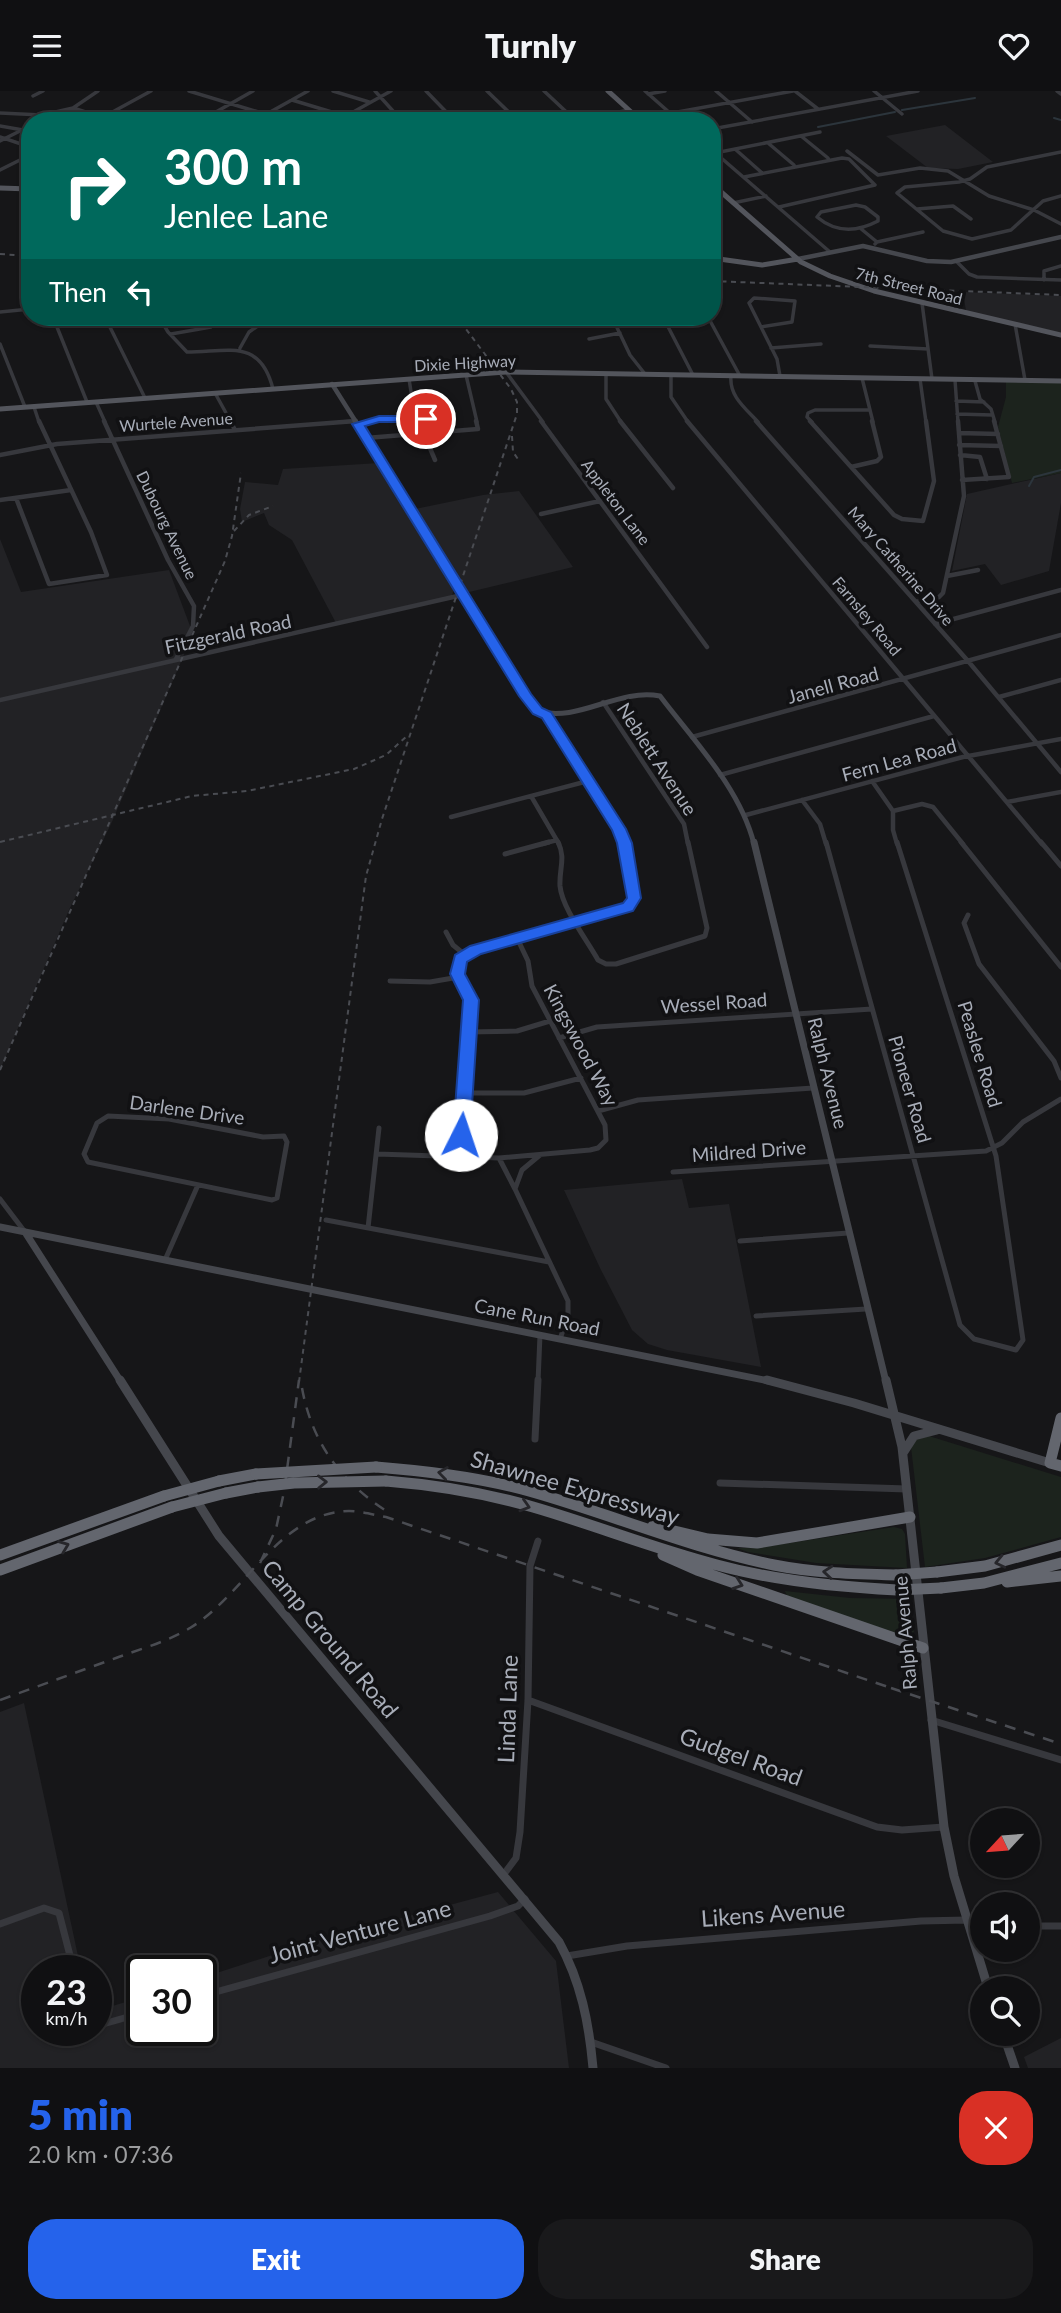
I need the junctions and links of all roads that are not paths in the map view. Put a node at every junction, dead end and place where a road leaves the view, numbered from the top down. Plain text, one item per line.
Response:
1 (43, 91) edge
2 (98, 91) edge
3 (151, 91) edge
4 (189, 91) edge
5 (253, 91) edge
6 (308, 91) edge
7 (333, 91) edge
8 (375, 91) edge
9 (390, 91) edge
10 (426, 91) edge
11 (487, 91) edge
12 (544, 91) edge
13 (608, 91) edge
14 (664, 91) edge
15 (716, 91) edge
16 (794, 91) edge
17 (874, 91) edge
18 (918, 91) edge
19 (647, 92) edge
20 (33, 96) dead end
21 (380, 96) junction
22 (883, 98) junction
23 (292, 100) junction
24 (369, 102) junction
25 (231, 103) junction
26 (730, 103) junction
27 (73, 108) junction
28 (629, 110) junction
29 (818, 110) junction
30 (55, 112) edge
31 (86, 112) edge
32 (112, 112) edge
33 (216, 112) edge
34 (260, 112) edge
35 (271, 112) edge
36 (332, 112) edge
37 (352, 112) edge
38 (394, 112) edge
39 (446, 112) edge
40 (508, 112) edge
41 (565, 112) edge
42 (619, 112) edge
43 (631, 112) edge
44 (669, 112) edge
45 (676, 112) edge
46 (0, 113) edge
47 (21, 114) edge
48 (902, 114) dead end
49 (752, 122) junction
50 (0, 126) edge
51 (721, 127) edge
52 (21, 129) edge
53 (21, 130) edge
54 (820, 132) dead end
55 (801, 136) junction
56 (0, 139) edge
57 (6, 139) junction
58 (768, 143) junction
59 (21, 144) edge
60 (735, 149) junction
61 (721, 151) edge
62 (847, 151) dead end
63 (1061, 152) edge
64 (721, 158) edge
65 (828, 158) dead end
66 (21, 160) edge
67 (794, 165) dead end
68 (0, 170) edge
69 (761, 172) dead end
70 (744, 177) junction
71 (963, 181) junction
72 (0, 188) edge
73 (21, 189) edge
74 (721, 192) edge
75 (766, 196) junction
76 (1061, 196) edge
77 (733, 203) junction
78 (779, 208) junction
79 (917, 209) junction
80 (1033, 211) junction
81 (971, 219) dead end
82 (1061, 226) edge
83 (860, 227) junction
84 (923, 232) dead end
85 (1061, 237) edge
86 (877, 241) junction
87 (873, 247) junction
88 (830, 252) junction
89 (721, 259) edge
90 (798, 259) junction
91 (956, 261) junction
92 (1061, 266) edge
93 (1044, 280) junction
94 (1061, 280) edge
95 (922, 303) junction
96 (21, 310) edge
97 (0, 312) edge
98 (1015, 324) junction
99 (57, 326) edge
100 (109, 326) edge
101 (165, 326) edge
102 (212, 326) edge
103 (258, 326) edge
104 (616, 326) edge
105 (668, 326) edge
106 (713, 326) edge
107 (761, 327) junction
108 (620, 333) junction
109 (171, 334) junction
110 (1061, 335) edge
111 (589, 339) dead end
112 (0, 344) edge
113 (821, 344) dead end
114 (870, 346) dead end
115 (240, 348) junction
116 (771, 348) junction
117 (928, 349) junction
118 (506, 372) junction
119 (606, 373) junction
120 (645, 374) junction
121 (466, 375) junction
122 (671, 375) junction
123 (693, 375) junction
124 (731, 376) junction
125 (740, 376) junction
126 (780, 376) junction
127 (862, 378) junction
128 (409, 379) junction
129 (920, 379) junction
130 (932, 379) junction
131 (955, 380) junction
132 (1010, 380) junction
133 (1025, 380) junction
134 (975, 381) junction
135 (1061, 381) edge
136 (332, 384) junction
137 (273, 389) junction
138 (215, 393) junction
139 (145, 398) junction
140 (956, 401) junction
141 (88, 402) junction
142 (96, 402) junction
143 (984, 402) junction
144 (25, 407) junction
145 (34, 407) junction
146 (0, 409) edge
147 (870, 409) junction
148 (957, 414) junction
149 (992, 415) junction
150 (357, 422) junction
151 (235, 430) junction
152 (959, 433) junction
153 (424, 434) junction
154 (998, 434) junction
155 (366, 438) junction
156 (114, 439) junction
157 (50, 445) junction
158 (960, 445) junction
159 (1001, 446) junction
160 (0, 455) edge
161 (960, 456) junction
162 (435, 460) dead end
163 (851, 467) junction
164 (987, 479) junction
165 (962, 480) junction
166 (673, 488) dead end
167 (71, 491) junction
168 (16, 498) junction
169 (0, 500) edge
170 (600, 501) junction
171 (541, 515) dead end
172 (978, 570) dead end
173 (947, 576) junction
174 (1061, 590) edge
175 (463, 595) junction
176 (916, 602) junction
177 (936, 624) junction
178 (1061, 635) edge
179 (708, 647) dead end
180 (176, 659) junction
181 (968, 661) junction
182 (905, 680) junction
183 (1060, 681) edge
184 (999, 697) junction
185 (0, 700) edge
186 (603, 702) junction
187 (547, 715) junction
188 (934, 716) junction
189 (692, 737) junction
190 (1061, 739) edge
191 (1036, 744) junction
192 (968, 756) junction
193 (1061, 772) edge
194 (720, 775) junction
195 (588, 781) junction
196 (872, 781) junction
197 (1061, 792) edge
198 (531, 796) junction
199 (802, 800) junction
200 (1007, 802) junction
201 (894, 811) junction
202 (746, 815) junction
203 (451, 817) dead end
204 (557, 840) junction
205 (505, 854) dead end
206 (1061, 866) edge
207 (968, 915) dead end
208 (575, 922) junction
209 (446, 932) dead end
210 (517, 938) junction
211 (464, 954) junction
212 (1061, 967) edge
213 (460, 977) junction
214 (390, 981) dead end
215 (872, 1009) junction
216 (795, 1014) junction
217 (550, 1021) junction
218 (469, 1032) junction
219 (559, 1038) junction
220 (1060, 1067) edge
221 (580, 1078) junction
222 (1061, 1078) edge
223 (813, 1088) junction
224 (464, 1093) junction
225 (1061, 1099) edge
226 (598, 1111) junction
227 (379, 1128) dead end
228 (993, 1147) junction
229 (377, 1154) junction
230 (540, 1155) junction
231 (460, 1156) junction
232 (913, 1156) junction
233 (499, 1158) junction
234 (831, 1161) junction
235 (673, 1173) dead end
236 (198, 1185) junction
237 (515, 1189) junction
238 (0, 1199) edge
239 (326, 1220) dead end
240 (0, 1227) edge
241 (368, 1228) junction
242 (25, 1232) junction
243 (848, 1233) junction
244 (740, 1241) dead end
245 (165, 1260) junction
246 (550, 1262) junction
247 (866, 1309) junction
248 (755, 1317) dead end
249 (540, 1335) junction
250 (560, 1339) junction
251 (1019, 1348) joint
252 (895, 1416) junction
253 (1061, 1418) edge
254 (940, 1429) junction
255 (535, 1439) dead end
256 (902, 1453) junction
257 (1056, 1465) edge
258 (720, 1483) dead end
259 (907, 1489) junction
260 (910, 1517) junction
261 (618, 1519) junction
262 (629, 1540) junction
263 (538, 1541) dead end
264 (1061, 1545) edge
265 (0, 1555) edge
266 (1061, 1563) edge
267 (0, 1570) edge
268 (1061, 1576) edge
269 (984, 1583) junction
270 (923, 1648) junction
271 (528, 1700) junction
272 (931, 1720) junction
273 (1061, 1760) edge
274 (944, 1827) junction
275 (504, 1874) junction
276 (525, 1899) junction
277 (967, 1920) junction
278 (970, 1921) edge
279 (0, 1924) edge
280 (1040, 1926) edge
281 (1061, 1926) edge
282 (71, 1955) edge
283 (567, 1956) junction
284 (984, 1976) edge
285 (217, 1992) edge
286 (591, 2042) junction
287 (1007, 2046) edge
288 (593, 2068) edge
289 (666, 2068) edge
290 (1014, 2068) edge

1 - 20 street
2 - 27 street
3 - 32 street
4 - 25 street
5 - 25 street
6 - 23 street
7 - 24 street
8 - 21 street
9 - 21 street
10 - 39 street
11 - 40 street
12 - 41 street
13 - 28 main road
14 - 19 street
15 - 26 street
16 - 26 street
16 - 29 street
17 - 22 street
18 - 22 street
19 - 44 street
21 - 24 street
21 - 38 street
22 - 29 street
22 - 48 street
23 - 35 street
23 - 36 street
24 - 37 street
25 - 33 street
25 - 34 street
26 - 45 street
26 - 49 street
27 - 30 street
27 - 31 street
28 - 42 street
28 - 43 main road
29 - 49 street
46 - 47 street
49 - 51 street
50 - 52 street
53 - 57 street
54 - 55 street
55 - 58 street
55 - 65 street
56 - 57 street
57 - 59 street
58 - 60 street
58 - 67 street
60 - 61 street
60 - 69 street
62 - 71 street
63 - 71 street
64 - 70 street
66 - 68 street
70 - 75 street
70 - 78 street
71 - 79 street
71 - 80 street
72 - 73 main road
74 - 77 main road, 7th Street Road
75 - 77 street
75 - 78 street
76 - 80 street
77 - 90 main road, 7th Street Road
78 - 88 street
79 - 80 street
79 - 81 street
80 - 82 street
83 - 83 street
83 - 86 street
84 - 86 street
85 - 91 street
86 - 87 street
87 - 88 street
87 - 91 street
88 - 90 street
89 - 90 main road
90 - 95 main road, 7th Street Road
91 - 93 street
92 - 93 street
93 - 94 street
95 - 98 main road, 7th Street Road
95 - 117 street
96 - 97 street
98 - 110 main road, 7th Street Road
98 - 133 street
99 - 141 street
100 - 139 street
101 - 109 street
102 - 109 street
103 - 115 street
104 - 108 street
105 - 123 street
106 - 125 street
107 - 107 street
107 - 116 street
108 - 111 street
108 - 120 street
109 - 115 street
112 - 144 street
113 - 116 street
114 - 117 street
115 - 137 street
116 - 126 street
117 - 130 street
118 - 119 main road, Dixie Highway
118 - 121 main road, Dixie Highway
118 - 170 street, Appleton Lane
119 - 120 main road, Dixie Highway
119 - 166 street
120 - 122 main road, Dixie Highway
121 - 128 main road, Dixie Highway
121 - 153 street
122 - 123 main road, Dixie Highway
122 - 182 street, Farnsley Road
123 - 124 main road, Dixie Highway
124 - 125 main road, Dixie Highway
124 - 176 street, Mary Catherine Drive
125 - 126 main road, Dixie Highway
126 - 127 main road, Dixie Highway
127 - 129 main road, Dixie Highway
127 - 147 street
128 - 136 main road, Dixie Highway
128 - 150 street, Wurtele Avenue
129 - 130 main road, Dixie Highway
129 - 163 street
130 - 131 main road, Dixie Highway
130 - 132 main road, Dixie Highway
131 - 134 main road, Dixie Highway
131 - 140 street
132 - 133 main road, Dixie Highway
132 - 134 main road, Dixie Highway
133 - 135 main road, Dixie Highway
134 - 143 street
136 - 137 main road, Dixie Highway
136 - 150 street
137 - 138 main road, Dixie Highway
138 - 139 main road, Dixie Highway
138 - 151 street
139 - 142 main road, Dixie Highway
140 - 143 street
140 - 148 street
141 - 142 main road, Dixie Highway
141 - 145 main road, Dixie Highway
142 - 156 street, Dubourg Avenue
143 - 149 street
144 - 145 main road, Dixie Highway
144 - 146 main road, Dixie Highway
145 - 157 street
147 - 163 street
147 - 163 street
148 - 149 street
148 - 152 street
149 - 154 street
150 - 151 street, Wurtele Avenue
150 - 155 street
151 - 156 street, Wurtele Avenue
152 - 154 street
152 - 158 street
153 - 155 street
153 - 162 street
154 - 159 street
155 - 175 street
156 - 157 street, Wurtele Avenue
156 - 180 street, Dubourg Avenue
157 - 160 street, Wurtele Avenue
157 - 167 street
158 - 159 street
158 - 161 street
159 - 164 street
161 - 164 street
161 - 165 street
164 - 165 street
165 - 173 street
167 - 168 street
167 - 168 street
168 - 169 street
170 - 171 street
170 - 179 street, Appleton Lane
172 - 173 street
173 - 176 street
174 - 177 street
175 - 180 street, Fitzgerald Road
175 - 187 street
176 - 177 street, Mary Catherine Drive
177 - 181 street, Mary Catherine Drive
178 - 181 street, Janell Road
180 - 185 street, Fitzgerald Road
181 - 182 street, Janell Road
181 - 184 street, Mary Catherine Drive
182 - 188 street, Farnsley Road
182 - 189 street, Janell Road
183 - 184 street
184 - 191 street, Mary Catherine Drive
186 - 187 street, Ralph Avenue
186 - 189 street, Ralph Avenue
186 - 208 street, Neblett Avenue
187 - 195 street
188 - 192 street, Farnsley Road
188 - 194 street
189 - 194 street, Ralph Avenue
190 - 191 street, Fern Lea Road
191 - 192 street, Fern Lea Road
191 - 193 street, Mary Catherine Drive
192 - 196 street, Fern Lea Road
192 - 200 street, Farnsley Road
194 - 202 street, Ralph Avenue
195 - 198 street
195 - 208 street
196 - 199 street, Fern Lea Road
196 - 201 street
197 - 200 street
198 - 203 street
198 - 204 street
199 - 202 street, Fern Lea Road
199 - 215 street, Pioneer Road
200 - 206 street, Farnsley Road
201 - 212 street
201 - 228 street, Peaslee Road
202 - 216 street, Ralph Avenue
204 - 205 street
204 - 208 street
207 - 220 street
208 - 210 street
209 - 211 street
210 - 211 street
210 - 217 street, Kingswood Way
211 - 213 street
213 - 214 street
213 - 218 street
215 - 216 street, Wessel Road
215 - 232 street, Pioneer Road
216 - 219 street, Wessel Road
216 - 223 street, Ralph Avenue
217 - 218 street
217 - 219 street, Kingswood Way
218 - 224 street
219 - 221 street, Kingswood Way
220 - 222 street
221 - 224 street
221 - 226 street, Kingswood Way
223 - 226 street
223 - 234 street, Ralph Avenue
224 - 231 street
225 - 228 street, Mildred Drive
226 - 230 street, Kingswood Way
227 - 229 street
228 - 232 street, Mildred Drive
228 - 251 street, Peaslee Road
229 - 231 street, Kingswood Way
229 - 241 street
230 - 233 street, Kingswood Way
230 - 237 street
231 - 233 street, Kingswood Way
232 - 234 street, Mildred Drive
232 - 251 street, Pioneer Road
233 - 237 street
234 - 235 street, Mildred Drive
234 - 243 street, Ralph Avenue
236 - 236 street, Darlene Drive
236 - 245 street
237 - 246 street
238 - 242 street
239 - 241 street
240 - 242 street, Cane Run Road
241 - 246 street
242 - 245 street, Cane Run Road
242 - 275 street, Camp Ground Road
243 - 244 street
243 - 247 street, Ralph Avenue
245 - 249 street, Cane Run Road
246 - 250 street
247 - 248 street
247 - 252 street, Ralph Avenue
249 - 250 street, Cane Run Road
249 - 255 street
250 - 252 street, Cane Run Road
252 - 254 street, Cane Run Road
252 - 256 street, Ralph Avenue
253 - 257 highway
254 - 256 street
254 - 257 street, Cane Run Road
256 - 259 street, Ralph Avenue
258 - 259 street
259 - 260 street, Ralph Avenue
260 - 261 highway
260 - 270 street, Ralph Avenue
264 -> 261 highway, Shawnee Expressway, bridge
261 -> 265 highway, Shawnee Expressway, bridge
267 -> 262 highway, Shawnee Expressway, bridge
262 - 269 highway, Shawnee Expressway, bridge
262 -> 270 highway
263 - 271 street, Linda Lane
266 - 269 highway, Shawnee Expressway
268 - 269 highway
270 - 272 street, Ralph Avenue
271 - 274 street, Gudgel Road
271 - 275 street, Linda Lane
272 - 273 street
272 - 274 street, Ralph Avenue
274 - 277 street, Ralph Avenue
275 - 276 street, Camp Ground Road
276 - 283 street, Camp Ground Road
276 - 285 street, Joint Venture Lane
277 - 278 street, Likens Avenue
277 - 283 street, Likens Avenue
277 - 284 street, Ralph Avenue
279 - 282 street
280 - 281 street
283 - 286 street, Camp Ground Road
286 - 288 street, Camp Ground Road
286 - 289 street
287 - 290 street

